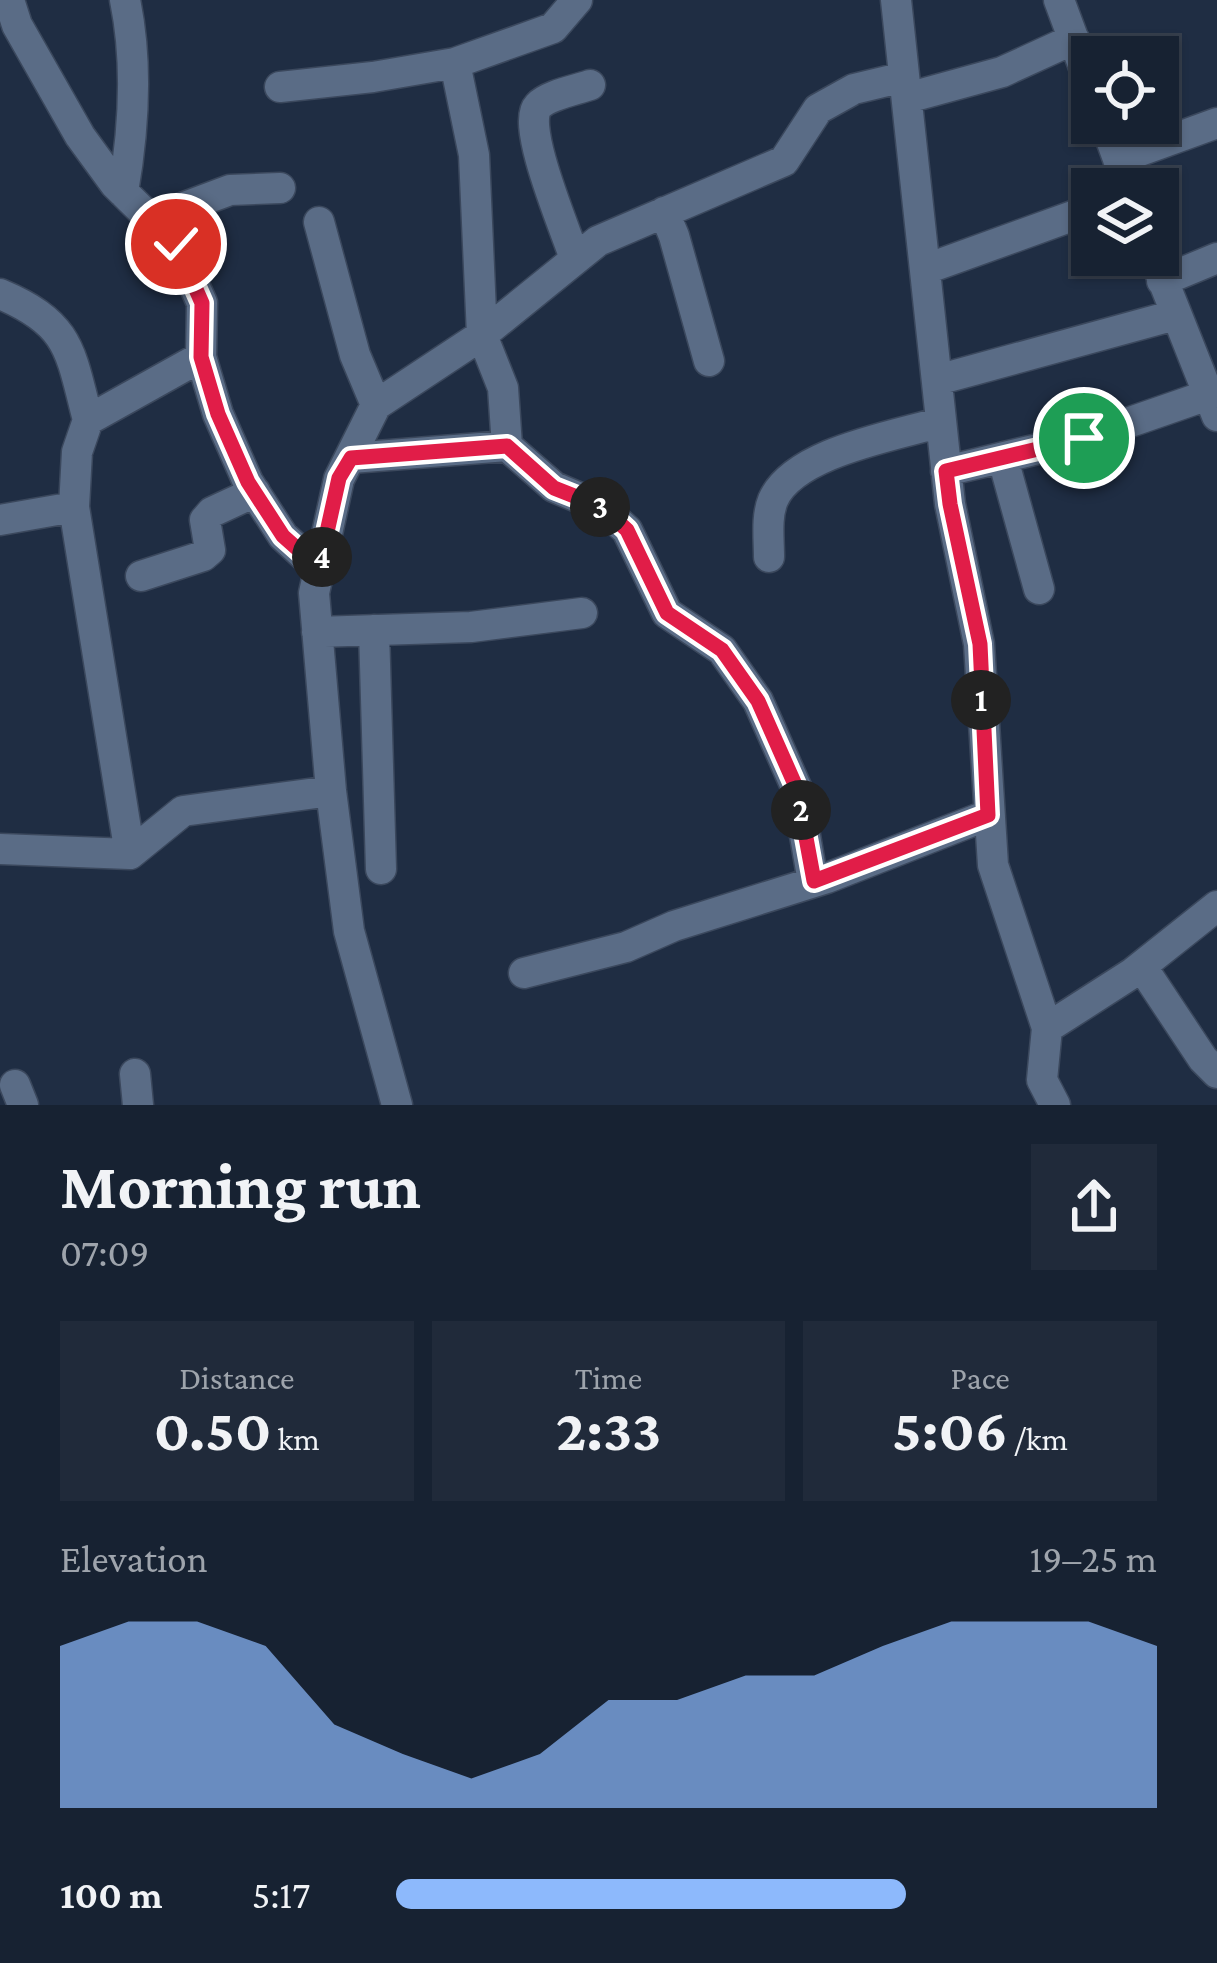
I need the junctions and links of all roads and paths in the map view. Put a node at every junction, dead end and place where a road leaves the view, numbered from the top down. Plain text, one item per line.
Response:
1 (9, 0) edge
2 (125, 0) edge
3 (578, 0) edge
4 (896, 0) edge
5 (1059, 0) edge
6 (1072, 36) edge
7 (1071, 40) edge
8 (454, 63) junction
9 (590, 85) dead end
10 (280, 87) dead end
11 (906, 87) junction
12 (1217, 123) edge
13 (1113, 144) edge
14 (1118, 159) junction
15 (1121, 168) edge
16 (280, 188) dead end
17 (123, 192) junction
18 (664, 212) junction
19 (1071, 217) edge
20 (151, 220) junction
21 (320, 222) dead end
22 (1217, 258) edge
23 (575, 259) junction
24 (1179, 264) edge
25 (926, 269) junction
26 (1161, 276) edge
27 (0, 294) edge
28 (1174, 315) junction
29 (482, 334) junction
30 (201, 357) junction
31 (709, 361) dead end
32 (937, 380) junction
33 (376, 405) junction
34 (1212, 406) edge
35 (88, 421) junction
36 (941, 422) junction
37 (507, 446) junction
38 (351, 458) junction
39 (1003, 459) junction
40 (946, 471) junction
41 (255, 492) junction
42 (74, 507) junction
43 (0, 520) edge
44 (769, 557) dead end
45 (319, 568) junction
46 (141, 576) dead end
47 (1039, 589) dead end
48 (582, 613) dead end
49 (374, 630) junction
50 (317, 632) junction
51 (331, 791) junction
52 (988, 815) junction
53 (0, 849) edge
54 (130, 854) junction
55 (382, 869) dead end
56 (814, 881) junction
57 (1217, 906) edge
58 (1134, 972) junction
59 (524, 973) dead end
60 (1046, 1028) junction
61 (1217, 1072) edge
62 (397, 1105) edge
63 (1055, 1105) edge

1 - 17 street
2 - 17 street
3 - 8 street
4 - 11 street
5 - 6 street
7 - 11 street
8 - 10 street
8 - 29 street
9 - 23 street
11 - 18 street
11 - 25 street
12 - 14 street
13 - 14 street
14 - 15 street
16 - 20 street
17 - 20 street
18 - 23 street
18 - 31 street
19 - 25 street
20 - 30 street
21 - 33 street
22 - 24 street
23 - 29 street
25 - 32 street
26 - 28 street
27 - 35 street
28 - 32 street
28 - 34 street
29 - 33 street
29 - 37 street
30 - 35 street
30 - 41 street
32 - 36 street
33 - 38 street
34 - 39 street
35 - 42 street
36 - 40 street
36 - 44 street
37 - 38 street
37 - 56 street
38 - 45 street
39 - 40 street
39 - 47 street
40 - 52 street
41 - 45 street
41 - 46 street
42 - 43 street
42 - 54 street
45 - 50 street
48 - 49 street
49 - 50 street
49 - 55 street
50 - 51 street
51 - 54 street
51 - 62 street
52 - 56 street
52 - 60 street
53 - 54 street
56 - 59 street
57 - 58 street
58 - 60 street
58 - 61 street
60 - 63 street

